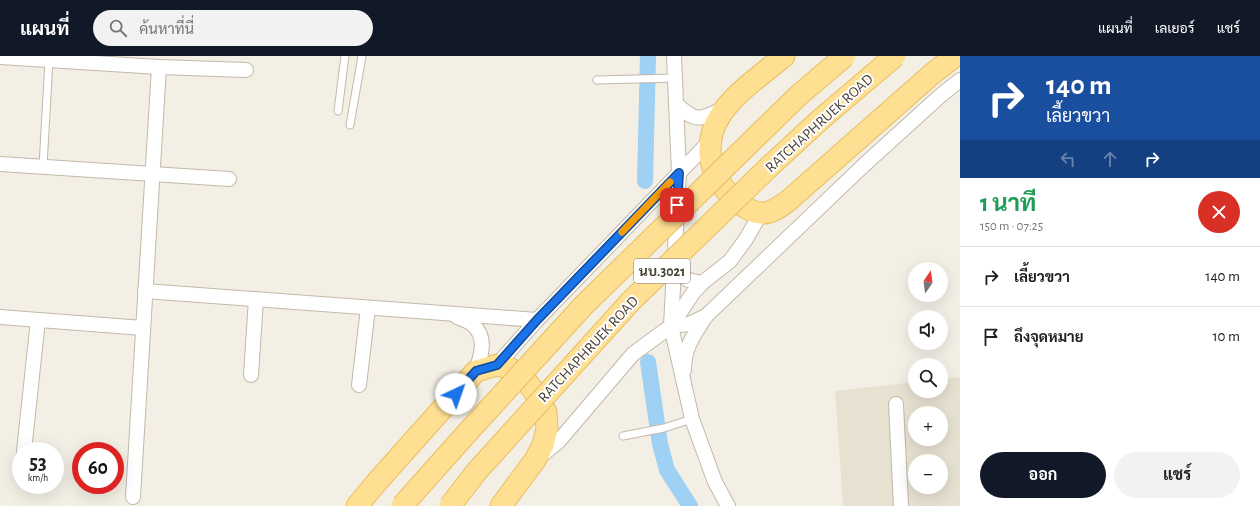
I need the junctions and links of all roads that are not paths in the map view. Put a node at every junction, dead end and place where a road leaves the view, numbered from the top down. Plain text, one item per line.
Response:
1 (345, 56) edge
2 (362, 56) edge
3 (674, 56) edge
4 (784, 56) edge
5 (845, 56) edge
6 (895, 56) edge
7 (955, 56) edge
8 (0, 57) edge
9 (49, 60) junction
10 (159, 67) junction
11 (246, 70) dead end
12 (670, 78) junction
13 (597, 80) dead end
14 (960, 80) edge
15 (676, 104) junction
16 (725, 108) junction
17 (338, 111) dead end
18 (350, 125) dead end
19 (711, 140) junction
20 (0, 164) edge
21 (44, 166) junction
22 (679, 173) junction
23 (152, 174) junction
24 (229, 179) dead end
25 (761, 213) junction
26 (674, 268) junction
27 (702, 283) junction
28 (145, 291) junction
29 (256, 300) junction
30 (368, 308) junction
31 (451, 314) junction
32 (706, 316) junction
33 (0, 317) edge
34 (38, 320) junction
35 (537, 320) junction
36 (671, 326) junction
37 (143, 328) junction
38 (497, 365) junction
39 (476, 371) junction
40 (251, 375) dead end
41 (683, 384) junction
42 (359, 385) dead end
43 (896, 404) dead end
44 (692, 420) junction
45 (623, 436) dead end
46 (25, 442) edge
47 (535, 460) junction
48 (133, 498) dead end
49 (357, 506) edge
50 (402, 506) edge
51 (450, 506) edge
52 (501, 506) edge
53 (728, 506) edge
54 (901, 506) edge

1 - 17 lane
2 - 18 lane
3 - 12 street
4 - 16 main road
5 - 50 main road, RATCHAPHRUEK ROAD / นบ.3021, bridge
6 - 51 main road, RATCHAPHRUEK ROAD / นบ.3021, bridge
7 - 25 main road
8 - 9 street
9 - 10 street
9 - 21 lane
10 - 11 street
10 - 23 street
12 - 13 lane
12 - 15 street
14 - 32 street
15 - 16 street
15 - 22 street
16 - 19 main road
19 - 22 street
19 - 25 main road
20 - 21 street
21 - 23 street
22 - 26 street
22 - 35 street
23 - 24 street
23 - 28 street
25 - 27 street
26 - 27 street
26 - 36 street
27 - 36 street
28 - 29 street
28 - 37 street
29 - 30 street
29 - 40 street
30 - 31 street
30 - 42 street
31 - 35 street
31 - 39 street
32 - 36 street
32 - 41 street
33 - 34 street
34 - 37 street
34 - 46 street
35 - 38 street
36 - 41 street
36 - 47 street
37 - 48 street
38 - 39 main road
38 - 47 main road
39 - 49 main road
41 - 44 street
43 - 54 street
44 - 45 lane
44 - 53 street
47 - 52 main road

